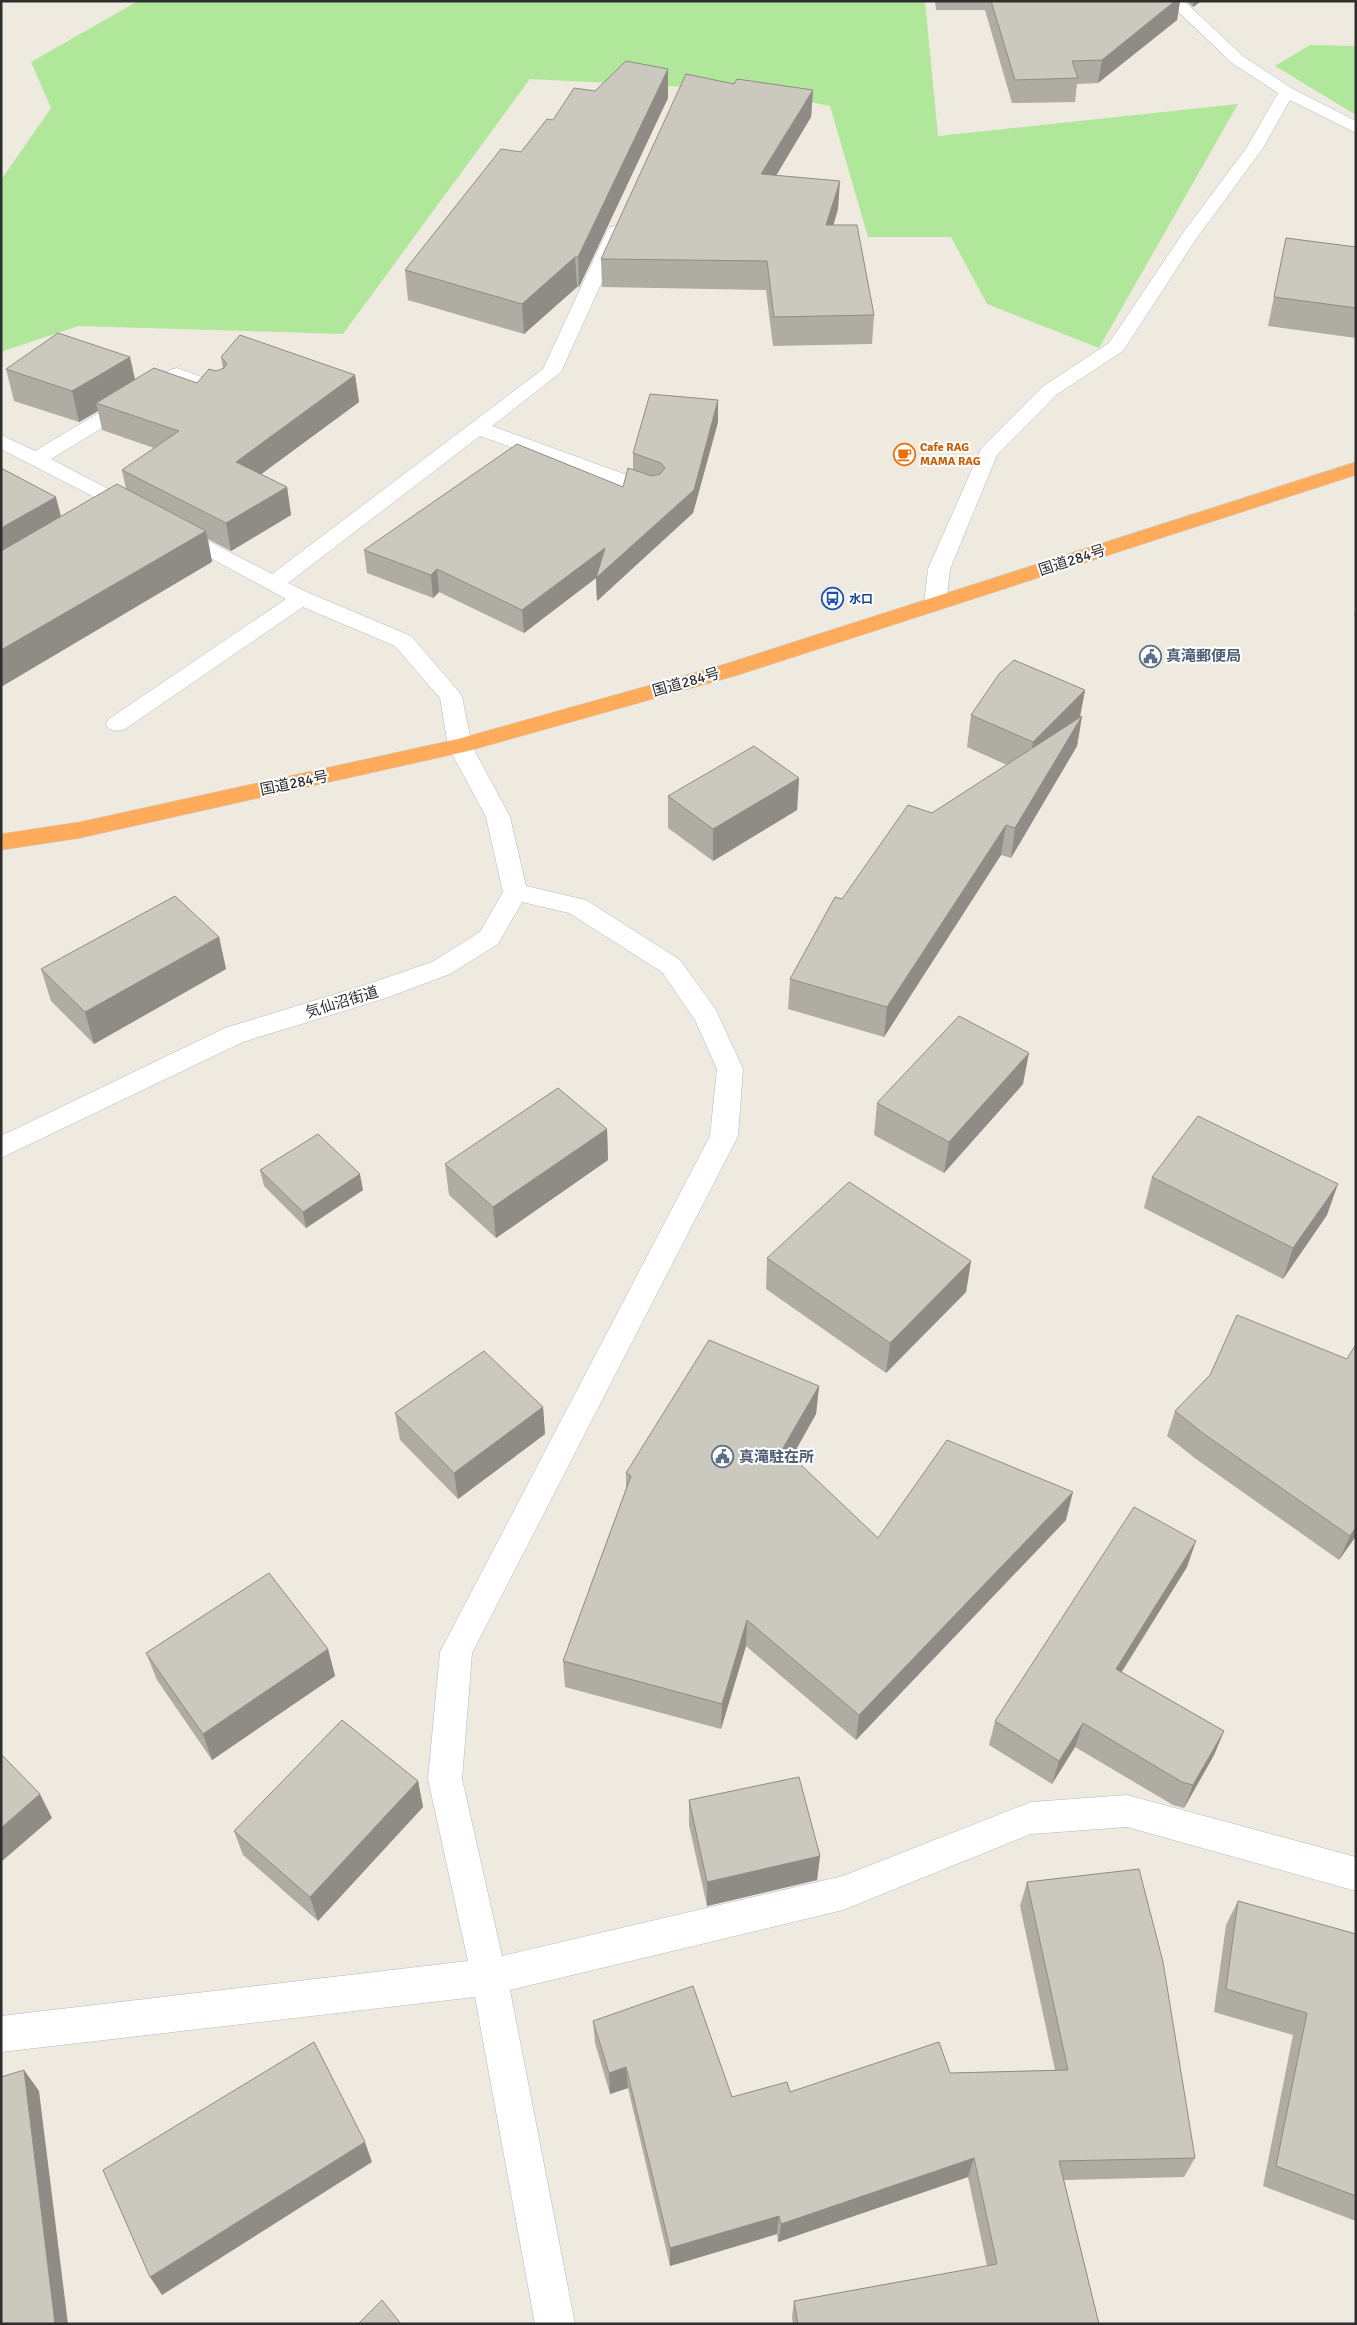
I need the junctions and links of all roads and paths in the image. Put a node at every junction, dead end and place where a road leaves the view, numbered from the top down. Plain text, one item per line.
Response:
1 (1175, 1) edge
2 (1287, 92) junction
3 (1356, 128) edge
4 (624, 213) edge
5 (220, 390) edge
6 (478, 428) junction
7 (1, 441) edge
8 (36, 459) junction
9 (1355, 470) edge
10 (653, 491) edge
11 (274, 583) junction
12 (301, 598) junction
13 (935, 604) junction
14 (117, 724) dead end
15 (460, 746) junction
16 (1, 842) edge
17 (516, 892) junction
18 (1, 1148) edge
19 (1356, 1874) edge
20 (489, 1977) junction
21 (1, 2034) edge
22 (555, 2324) edge

1 - 2 street
2 - 3 street
2 - 13 street
4 - 6 street
5 - 8 street
6 - 10 street
6 - 11 street
7 - 8 street
8 - 11 street
9 - 13 highway, 国道284号
11 - 12 street
12 - 14 street
12 - 15 street
13 - 15 highway, 国道284号
15 - 16 highway, 国道284号
15 - 17 street
17 - 18 street, 気仙沼街道
17 - 20 street
19 - 20 street
20 - 21 street
20 - 22 street

